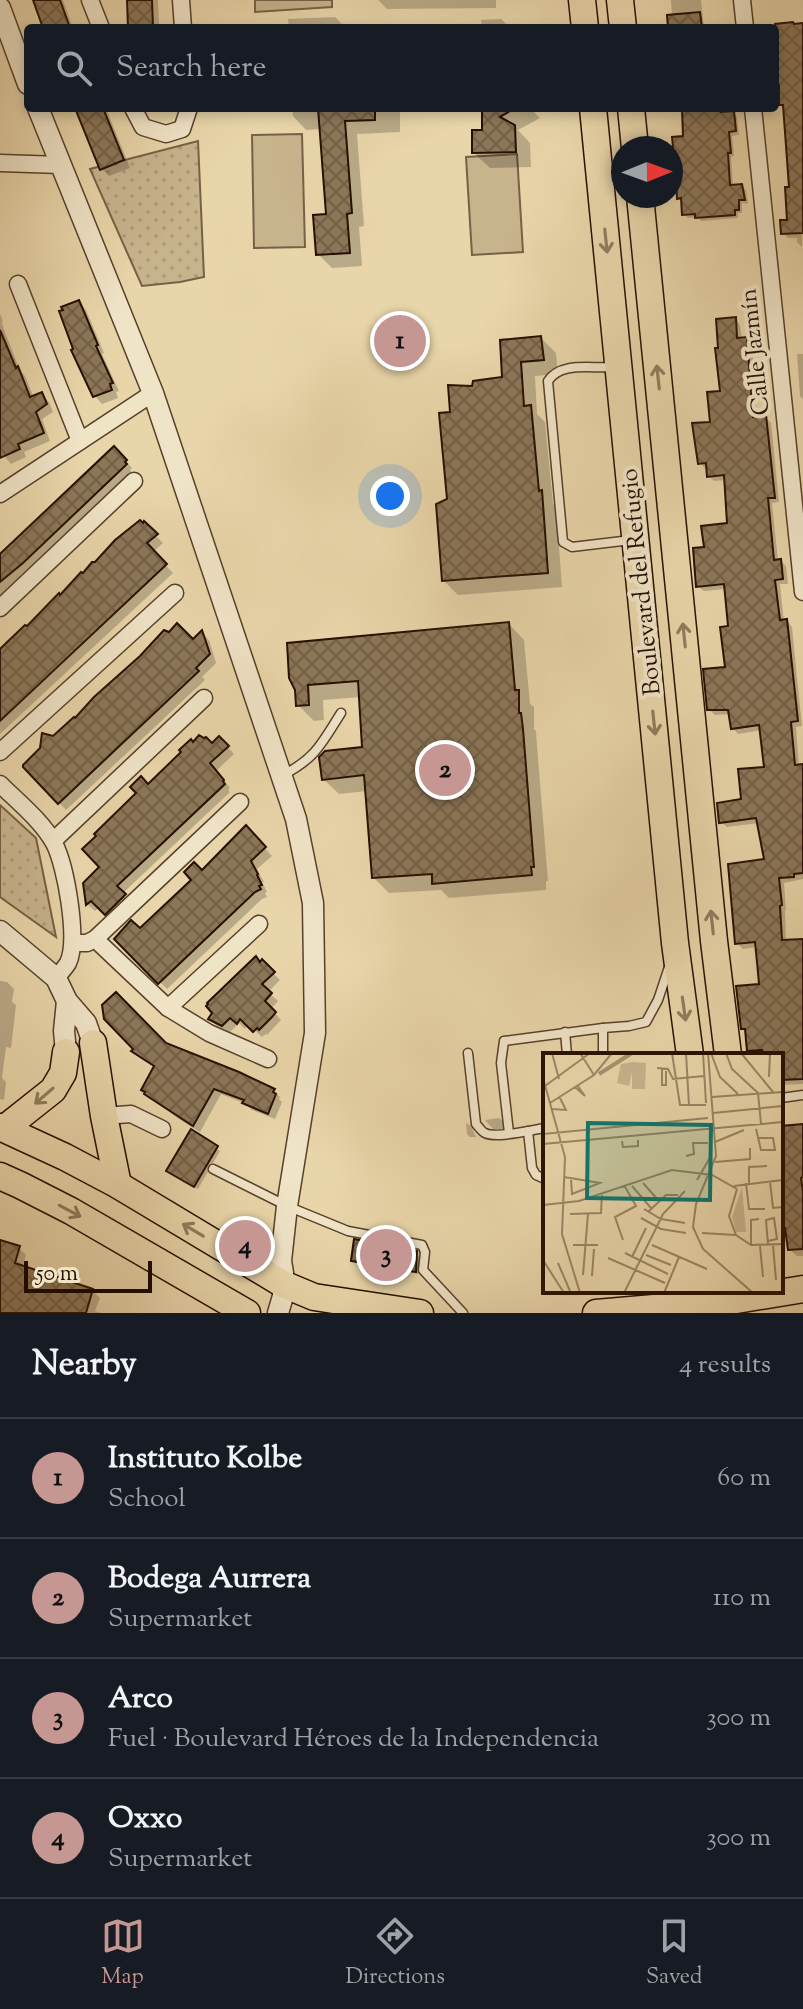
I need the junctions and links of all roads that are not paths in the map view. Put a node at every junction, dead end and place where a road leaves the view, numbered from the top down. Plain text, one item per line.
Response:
1 (90, 0) edge
2 (181, 0) edge
3 (582, 0) edge
4 (620, 0) edge
5 (742, 0) edge
6 (0, 8) edge
7 (99, 24) edge
8 (183, 24) edge
9 (585, 24) edge
10 (623, 24) edge
11 (745, 24) edge
12 (24, 73) edge
13 (40, 112) edge
14 (135, 112) edge
15 (189, 112) edge
16 (593, 112) edge
17 (631, 112) edge
18 (753, 112) edge
19 (634, 136) edge
20 (0, 163) edge
21 (61, 165) junction
22 (641, 208) edge
23 (18, 284) dead end
24 (618, 366) junction
25 (153, 393) junction
26 (80, 441) junction
27 (134, 481) dead end
28 (0, 494) edge
29 (636, 539) junction
30 (803, 592) edge
31 (175, 593) dead end
32 (0, 608) edge
33 (204, 698) dead end
34 (341, 713) dead end
35 (0, 752) edge
36 (281, 776) junction
37 (0, 784) edge
38 (240, 802) dead end
39 (53, 841) junction
40 (259, 924) dead end
41 (0, 931) edge
42 (95, 939) junction
43 (73, 943) junction
44 (675, 943) junction
45 (56, 978) junction
46 (67, 1001) junction
47 (168, 1008) junction
48 (603, 1028) junction
49 (565, 1032) junction
50 (93, 1043) joint
51 (66, 1052) joint
52 (468, 1053) dead end
53 (567, 1053) edge
54 (603, 1053) edge
55 (690, 1053) edge
56 (728, 1053) edge
57 (268, 1059) dead end
58 (803, 1095) edge
59 (783, 1098) edge
60 (104, 1116) junction
61 (2, 1128) edge
62 (543, 1128) edge
63 (162, 1129) dead end
64 (528, 1131) junction
65 (509, 1133) junction
66 (213, 1169) dead end
67 (0, 1176) edge
68 (543, 1178) edge
69 (118, 1185) junction
70 (287, 1206) junction
71 (283, 1284) junction
72 (803, 1289) edge
73 (758, 1300) edge
74 (724, 1302) edge
75 (311, 1305) edge
76 (620, 1306) edge
77 (247, 1313) edge
78 (278, 1313) edge
79 (420, 1313) edge
80 (463, 1313) edge

1 - 7 street
2 - 8 street
3 - 9 main road
4 - 10 main road
5 - 11 street
6 - 12 street
13 - 21 street
14 - 15 street
16 -> 24 main road, Boulevard del Refugio
17 - 19 main road
18 - 30 street, Calle Jazmín
20 - 21 street
21 - 25 street
56 -> 22 main road, Boulevard del Refugio
23 - 26 street
24 - 29 main road, Boulevard del Refugio
24 - 29 lane
25 - 26 street
25 - 36 street
26 - 28 street
27 - 32 street
29 -> 44 main road, Boulevard del Refugio
31 - 35 street
33 - 39 street
34 - 36 lane
36 - 70 street
37 - 39 street
38 - 42 street
39 - 43 street
40 - 47 street
41 - 45 street
42 - 43 street
42 - 47 street
43 - 45 street
44 - 48 lane
44 -> 55 main road, Boulevard del Refugio
45 - 46 street
46 - 50 street
46 - 51 street
47 - 57 street
48 - 49 lane
48 - 54 lane
49 - 53 lane
49 - 65 lane
50 - 60 main road
51 -> 61 main road
52 - 65 lane
58 - 59 lane
60 - 63 street
60 - 69 main road
61 - 69 main road
62 - 64 lane
64 - 65 lane
64 - 68 lane
66 - 70 lane
67 -> 77 main road
71 -> 69 main road
70 - 71 street
70 - 80 lane
71 - 75 main road
71 - 78 street
72 - 73 main road
73 - 74 main road
74 - 76 main road
75 - 79 main road

